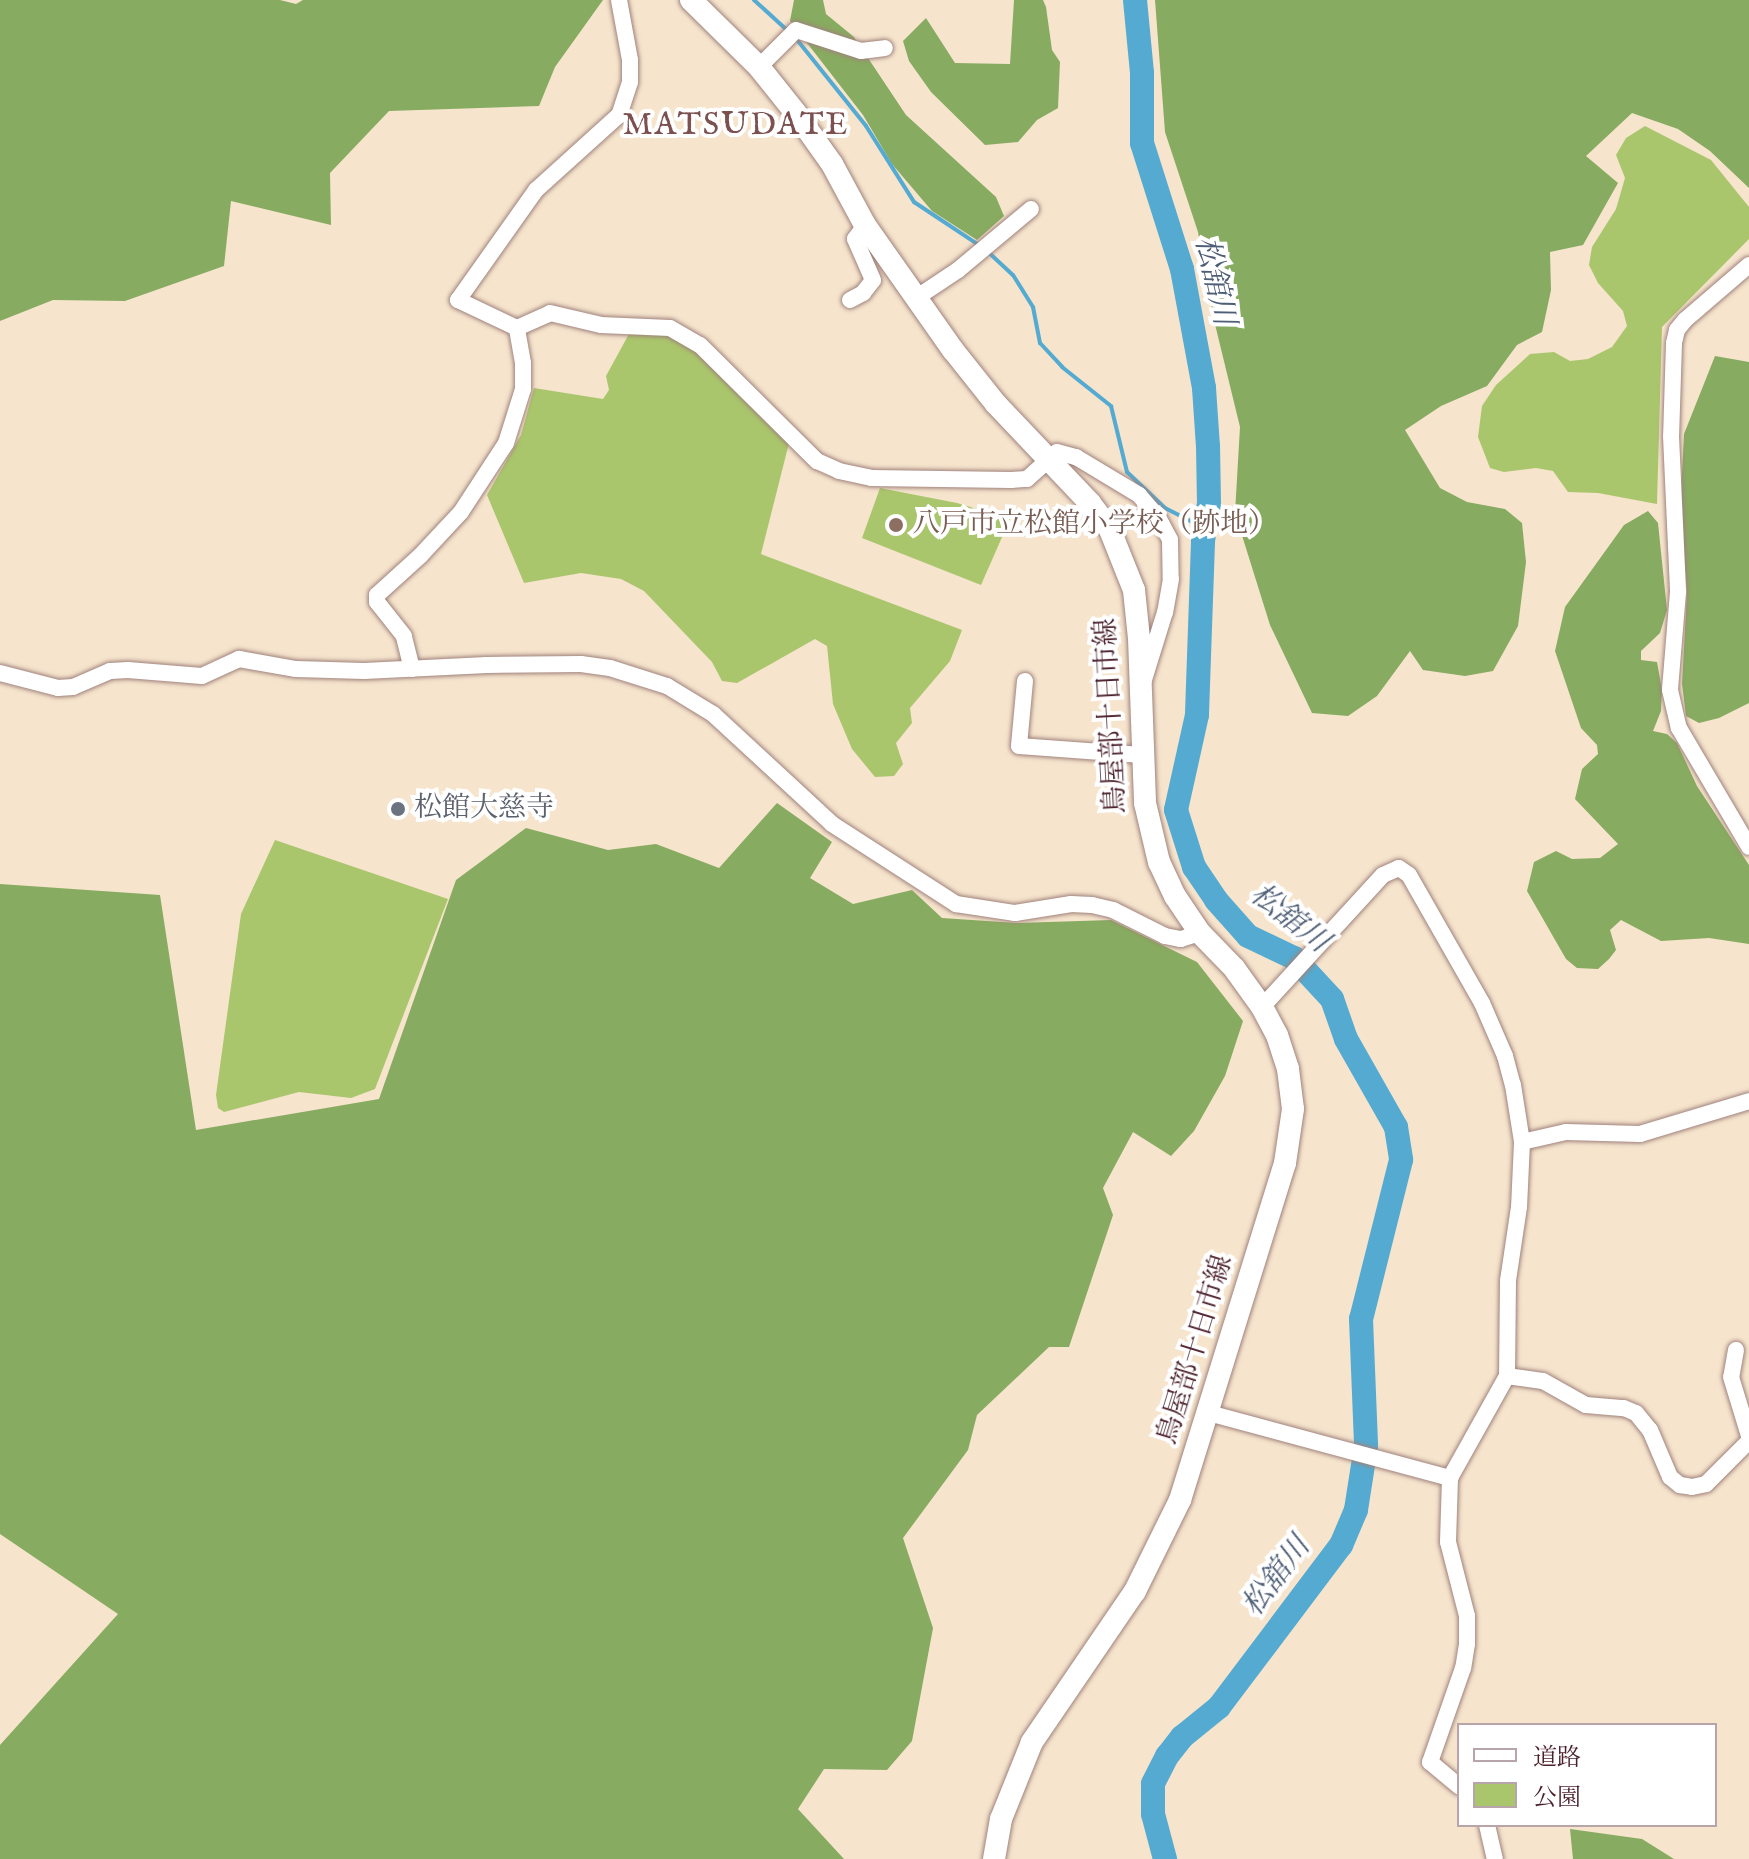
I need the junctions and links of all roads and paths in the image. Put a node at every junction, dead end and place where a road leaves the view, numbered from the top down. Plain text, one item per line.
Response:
1 (619, 0) edge
2 (691, 0) edge
3 (885, 48) dead end
4 (759, 67) junction
5 (1031, 209) dead end
6 (865, 225) junction
7 (1749, 265) edge
8 (916, 298) junction
9 (850, 300) dead end
10 (517, 328) junction
11 (1049, 461) junction
12 (412, 669) junction
13 (0, 673) edge
14 (1025, 681) dead end
15 (1139, 690) junction
16 (1142, 755) junction
17 (1749, 847) edge
18 (1200, 933) junction
19 (1262, 1007) junction
20 (1749, 1101) edge
21 (1522, 1142) junction
22 (1736, 1350) dead end
23 (1507, 1376) junction
24 (1209, 1413) junction
25 (1749, 1438) edge
26 (1450, 1478) junction
27 (1457, 1784) edge
28 (1487, 1827) edge
29 (994, 1859) edge
30 (1495, 1859) edge

1 - 10 street
2 - 4 main road, 鳥屋部十日市線
3 - 4 street
4 - 6 main road, 鳥屋部十日市線
5 - 8 street
6 - 8 main road, 鳥屋部十日市線
6 - 9 street
7 - 17 street
8 - 11 main road, 鳥屋部十日市線
10 - 11 street
10 - 12 street
11 - 15 main road, 鳥屋部十日市線
11 - 15 street
12 - 13 street
12 - 18 street
14 - 16 street
15 - 16 main road, 鳥屋部十日市線
16 - 18 main road, 鳥屋部十日市線
18 - 19 main road, 鳥屋部十日市線
19 - 21 street
19 - 24 main road, 鳥屋部十日市線
20 - 21 street
21 - 23 street
22 - 25 street
23 - 25 street
23 - 26 street
24 - 26 street
24 - 29 main road, 鳥屋部十日市線
26 - 27 street
28 - 30 street

